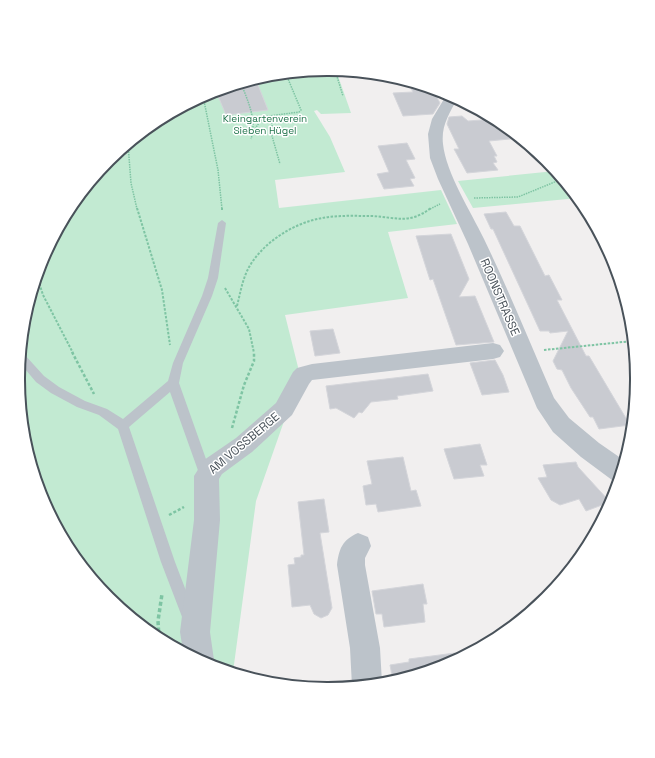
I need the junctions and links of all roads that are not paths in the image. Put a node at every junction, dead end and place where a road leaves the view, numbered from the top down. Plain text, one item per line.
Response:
1 (448, 102) edge
2 (222, 223) road end
3 (493, 351) dead end
4 (26, 363) edge
5 (173, 383) junction
6 (123, 426) junction
7 (616, 469) edge
8 (207, 485) junction
9 (358, 546) dead end
10 (197, 646) edge
11 (367, 679) edge

1 - 7 street, ROONSTRASSE
2 - 5 lane
3 - 8 street, AM VOSSBERGE
4 - 6 lane
5 - 6 lane
5 - 8 lane
6 - 10 lane
8 - 10 street
9 - 11 street

